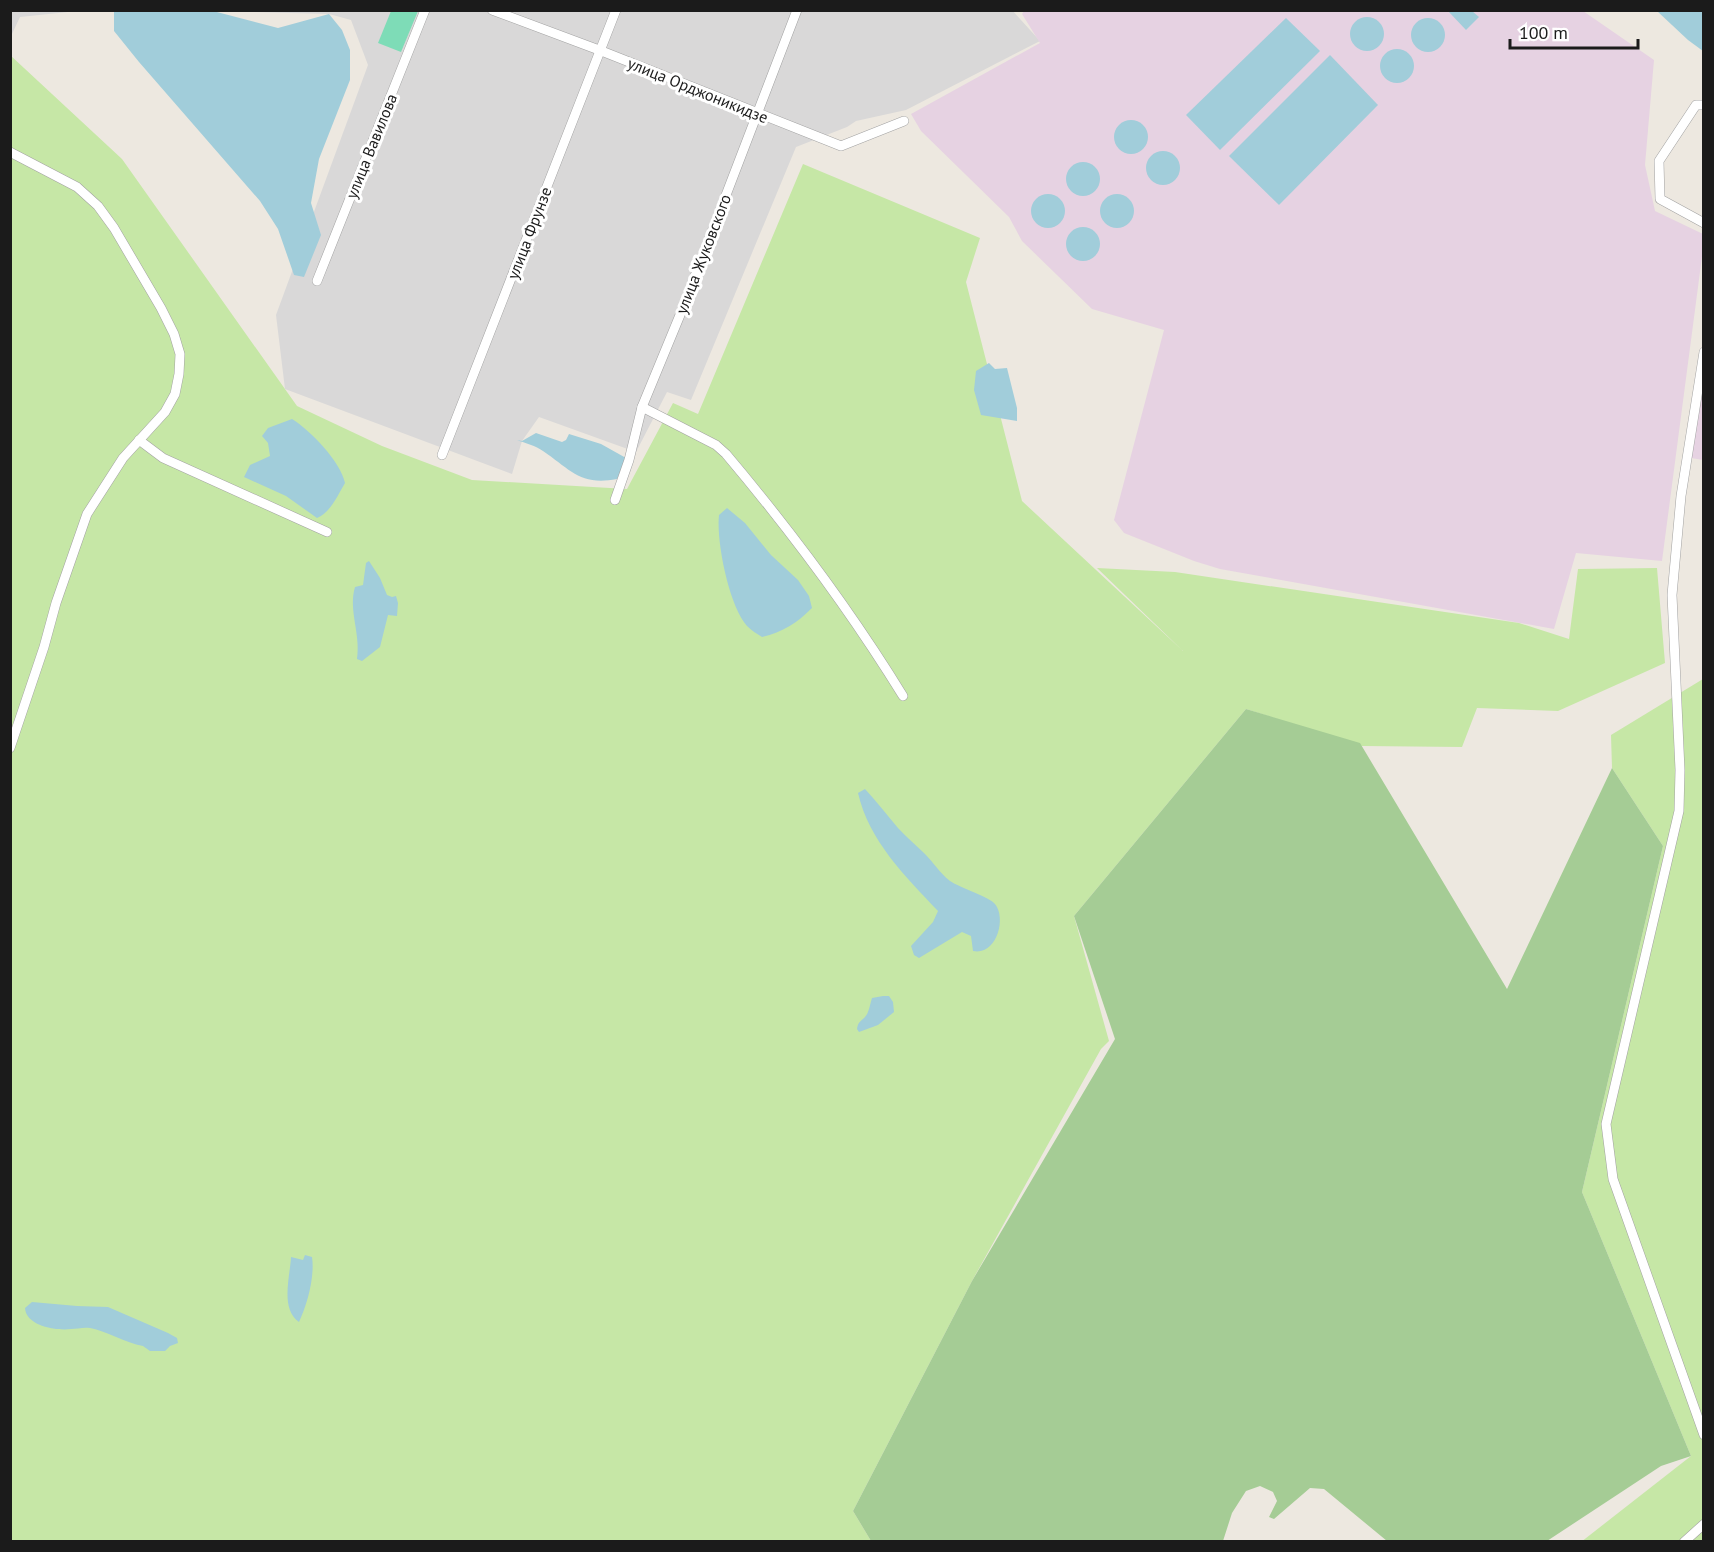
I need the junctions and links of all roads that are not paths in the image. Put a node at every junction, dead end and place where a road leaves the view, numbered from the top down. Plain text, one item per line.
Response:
1 (425, 10) edge
2 (492, 10) edge
3 (616, 10) edge
4 (797, 10) edge
5 (599, 50) junction
6 (1704, 105) edge
7 (757, 114) junction
8 (904, 122) dead end
9 (10, 152) edge
10 (1704, 223) edge
11 (317, 281) dead end
12 (1704, 352) edge
13 (642, 407) junction
14 (138, 440) junction
15 (442, 455) dead end
16 (615, 500) dead end
17 (327, 532) dead end
18 (903, 696) dead end
19 (10, 747) edge
20 (1704, 1435) edge
21 (1704, 1524) edge
22 (1684, 1542) edge

1 - 11 street, улица Вавилова
2 - 5 street, улица Орджоникидзе
3 - 5 street, улица Фрунзе
4 - 7 street, улица Жуковского
5 - 7 street, улица Орджоникидзе
5 - 15 street, улица Фрунзе
6 - 10 street
7 - 8 street, улица Орджоникидзе
7 - 13 street, улица Жуковского
9 - 14 street
12 - 20 street
13 - 16 street, улица Жуковского
13 - 18 street
14 - 17 street
14 - 19 street
21 - 22 street

